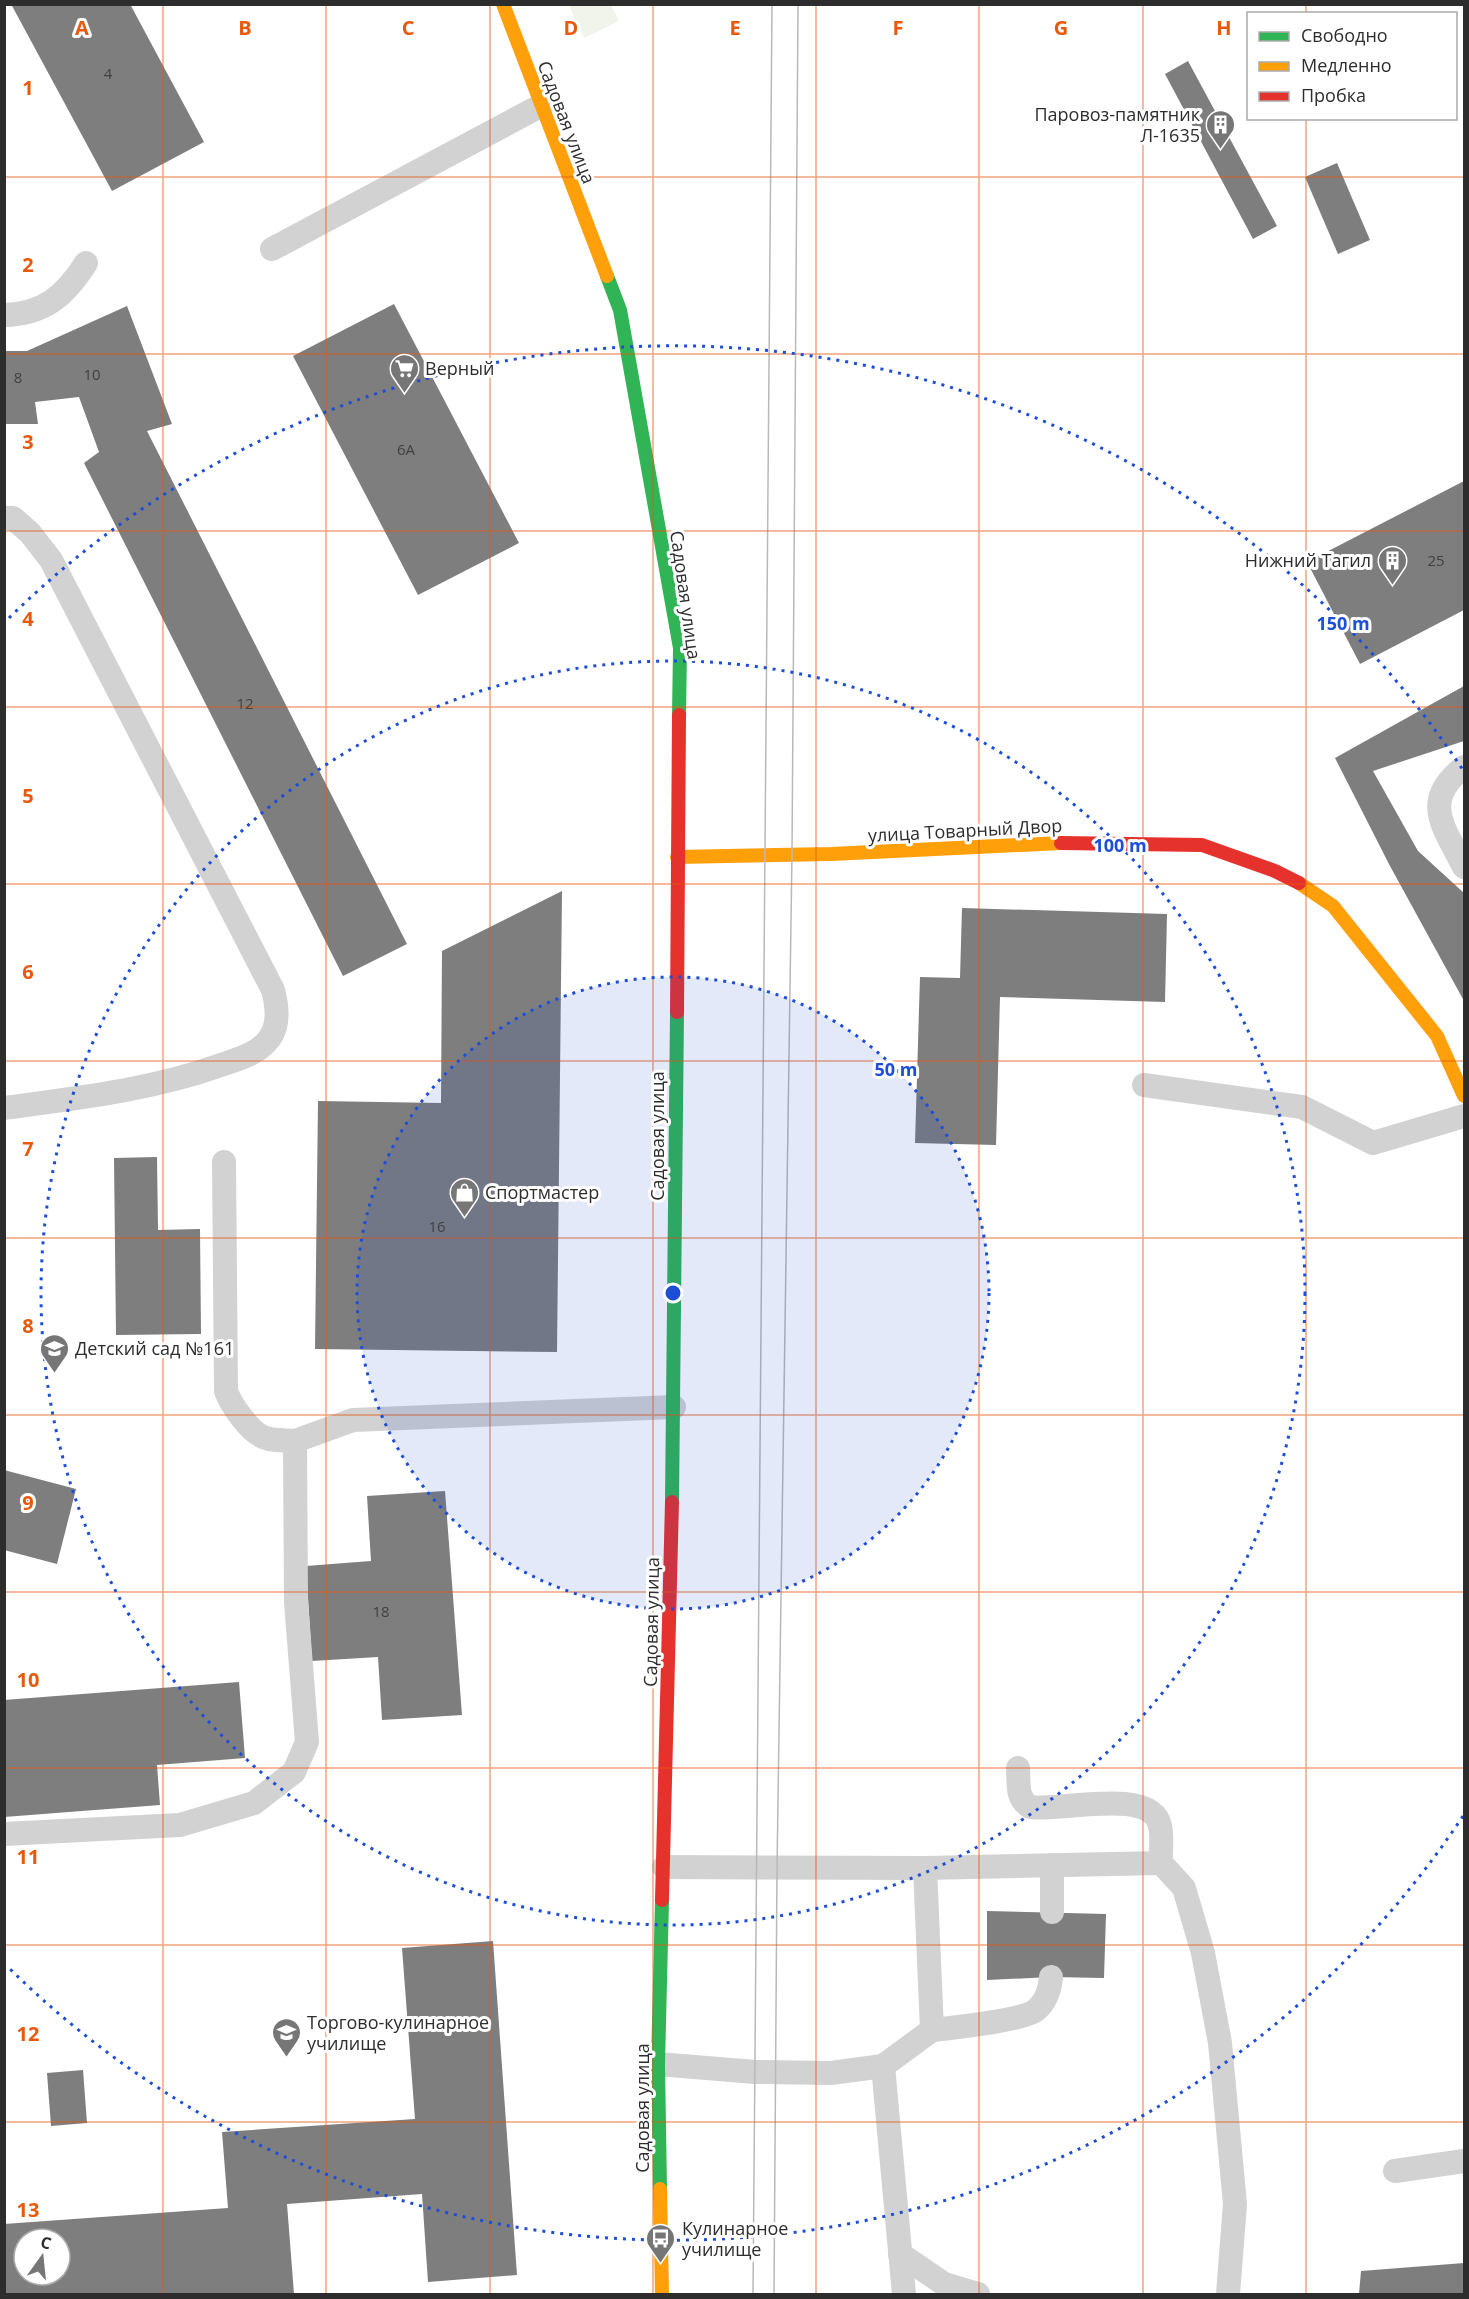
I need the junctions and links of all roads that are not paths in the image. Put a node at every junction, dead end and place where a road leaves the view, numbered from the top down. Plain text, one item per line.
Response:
1 (503, 4) edge
2 (542, 105) junction
3 (272, 249) dead end
4 (86, 263) dead end
5 (4, 315) edge
6 (4, 518) edge
7 (1464, 767) edge
8 (676, 856) junction
9 (1464, 867) edge
10 (1144, 1085) dead end
11 (1464, 1096) edge
12 (4, 1108) edge
13 (1464, 1116) edge
14 (224, 1162) dead end
15 (674, 1407) junction
16 (296, 1441) junction
17 (1018, 1767) dead end
18 (4, 1834) edge
19 (1161, 1863) junction
20 (1052, 1865) junction
21 (664, 1867) junction
22 (925, 1868) junction
23 (1052, 1912) dead end
24 (1051, 1977) dead end
25 (932, 2031) junction
26 (658, 2064) junction
27 (883, 2066) junction
28 (1464, 2161) edge
29 (1395, 2170) dead end
30 (900, 2254) junction
31 (662, 2295) edge
32 (904, 2295) edge
33 (978, 2295) edge
34 (1228, 2295) edge

1 - 2 main road, Садовая улица
2 - 3 lane
2 - 8 main road, Садовая улица
4 - 5 lane
6 - 12 lane
7 - 9 lane
8 - 11 main road, улица Товарный Двор
8 - 15 main road, Садовая улица
10 - 13 lane
14 - 16 lane
15 - 16 lane
15 - 21 main road, Садовая улица
16 - 18 lane
17 - 19 lane
19 - 20 lane
19 - 34 lane
20 - 22 lane
20 - 23 lane
21 - 22 lane
21 - 26 main road, Садовая улица
22 - 25 lane
24 - 25 lane
25 - 27 lane
26 - 27 lane
26 - 31 main road, Садовая улица
27 - 30 lane
28 - 29 lane
30 - 32 lane
30 - 33 lane

